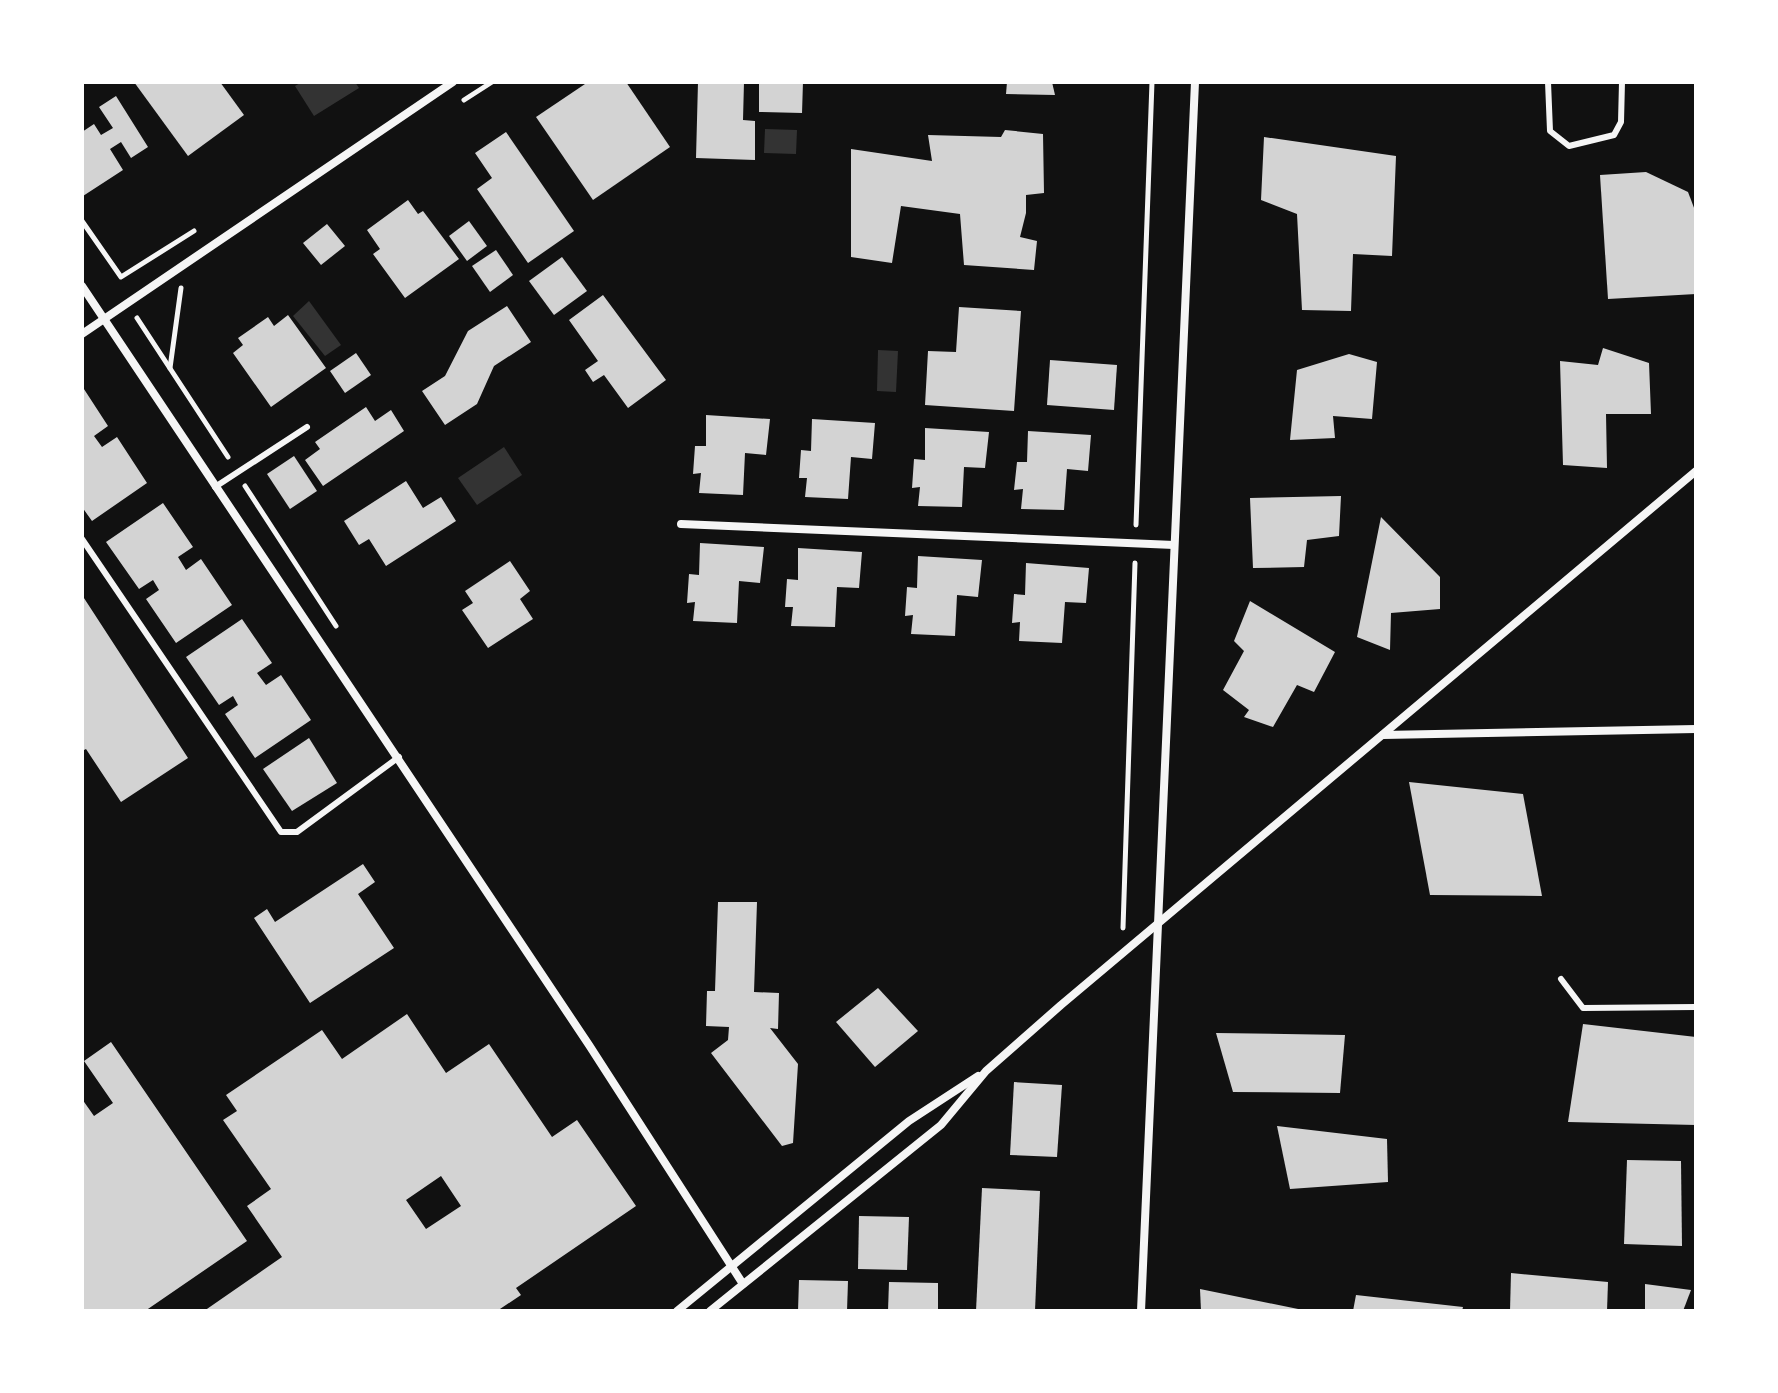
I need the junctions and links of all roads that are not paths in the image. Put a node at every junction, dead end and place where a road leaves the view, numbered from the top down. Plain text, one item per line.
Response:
1 (453, 82) edge
2 (1195, 82) edge
3 (1548, 82) edge
4 (1622, 82) edge
5 (82, 286) edge
6 (104, 319) junction
7 (82, 334) edge
8 (307, 427) dead end
9 (1696, 471) edge
10 (215, 487) junction
11 (681, 524) dead end
12 (82, 539) edge
13 (1174, 545) junction
14 (1696, 729) edge
15 (1383, 735) junction
16 (399, 757) junction
17 (1156, 925) junction
18 (1561, 979) dead end
19 (1696, 1007) edge
20 (986, 1071) junction
21 (731, 1267) junction
22 (743, 1284) junction
23 (677, 1311) edge
24 (710, 1311) edge
25 (1141, 1311) edge

1 - 6 street
2 - 13 street
3 - 4 lane
5 - 6 street
6 - 7 street
6 - 10 street
8 - 10 lane
9 - 15 street
10 - 16 street
11 - 13 street
12 - 16 lane
13 - 17 street
14 - 15 street
15 - 17 street
16 - 21 street
17 - 20 street
17 - 25 street
18 - 19 lane
20 - 21 street
20 - 22 street
21 - 22 street
21 - 23 street
22 - 24 street

